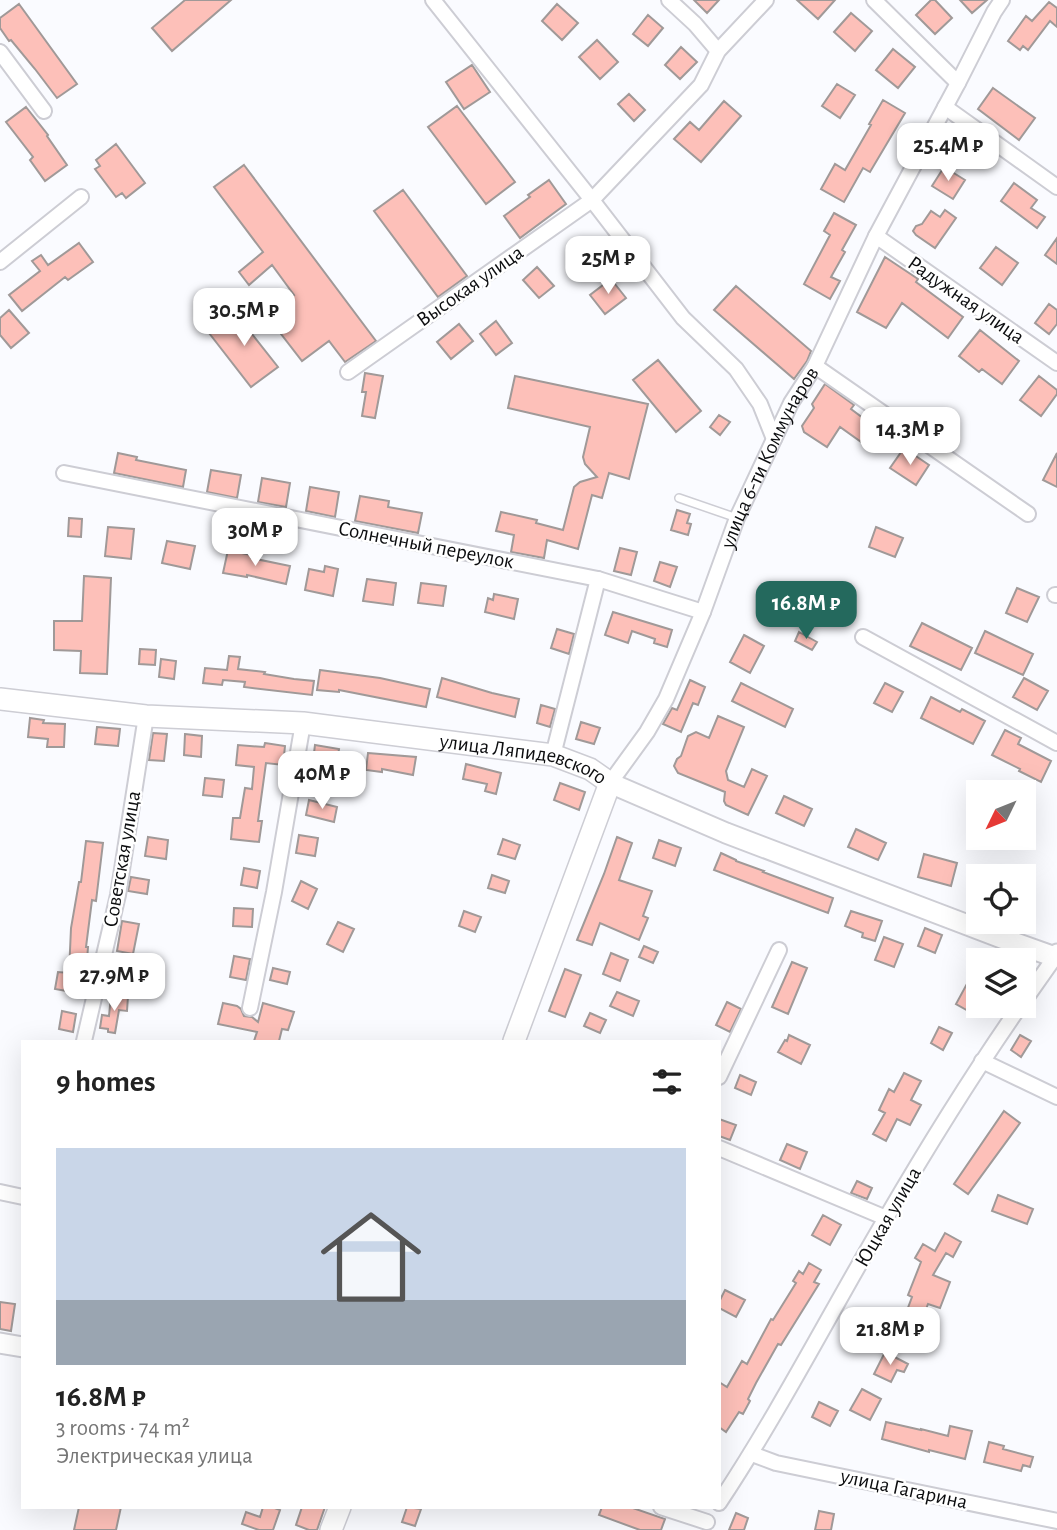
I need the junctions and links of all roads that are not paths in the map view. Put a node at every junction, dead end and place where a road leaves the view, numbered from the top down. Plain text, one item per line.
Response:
1 (433, 0) edge
2 (669, 0) edge
3 (765, 0) edge
4 (874, 0) edge
5 (1002, 0) edge
6 (718, 51) junction
7 (0, 52) edge
8 (958, 83) junction
9 (945, 107) junction
10 (44, 111) dead end
11 (1057, 187) edge
12 (81, 197) dead end
13 (592, 200) junction
14 (876, 236) junction
15 (0, 262) edge
16 (1057, 363) edge
17 (815, 366) junction
18 (348, 372) dead end
19 (774, 439) junction
20 (64, 473) dead end
21 (679, 498) dead end
22 (1028, 514) dead end
23 (737, 518) junction
24 (598, 579) junction
25 (703, 612) junction
26 (863, 637) dead end
27 (0, 699) edge
28 (146, 716) junction
29 (303, 723) junction
30 (1057, 743) edge
31 (553, 755) junction
32 (610, 783) junction
33 (779, 950) dead end
34 (1056, 955) edge
35 (1036, 984) edge
36 (250, 1008) dead end
37 (1012, 1018) edge
38 (84, 1040) edge
39 (514, 1040) edge
40 (982, 1061) junction
41 (721, 1073) edge
42 (1057, 1097) edge
43 (721, 1149) edge
44 (0, 1192) edge
45 (21, 1197) edge
46 (886, 1217) junction
47 (0, 1343) edge
48 (21, 1347) edge
49 (752, 1454) junction
50 (721, 1500) edge
51 (339, 1509) edge
52 (666, 1509) edge
53 (715, 1509) edge
54 (1034, 1516) junction
55 (1057, 1521) edge
56 (704, 1526) edge
57 (331, 1530) edge
58 (1027, 1530) edge

1 - 13 street
2 - 6 street
3 - 6 street, Высокая улица
4 - 8 street
5 - 8 street, улица 6-ти Коммунаров
6 - 13 street, Высокая улица
7 - 10 street
8 - 9 street, улица 6-ти Коммунаров
9 - 11 street
9 - 14 street, улица 6-ти Коммунаров
12 - 15 street
13 - 18 street, Высокая улица
13 - 19 street
14 - 16 street, Радужная улица
14 - 17 street, улица 6-ти Коммунаров
17 - 19 street, улица 6-ти Коммунаров
17 - 22 street
19 - 23 street, улица 6-ти Коммунаров
20 - 24 street, Солнечный переулок
21 - 23 lane
23 - 25 street, улица 6-ти Коммунаров
24 - 25 street, Солнечный переулок
24 - 31 street
25 - 32 street, улица 6-ти Коммунаров
26 - 30 street
27 - 28 main road, улица Ляпидевского
28 - 29 main road, улица Ляпидевского
28 - 38 street, Советская улица
29 - 31 main road, улица Ляпидевского
29 - 36 street
31 - 32 main road, улица Ляпидевского
32 - 34 street, улица Ляпидевского
32 - 39 main road, улица 6-ти Коммунаров
33 - 41 street
34 - 35 street
37 - 40 street, Юцкая улица
40 - 42 street
40 - 46 street, Юцкая улица
43 - 46 street
44 - 45 street
46 - 49 street, Юцкая улица
47 - 48 street
49 - 50 street, Юцкая улица
49 - 54 street, улица Гагарина
51 - 57 main road
52 - 56 street
53 - 56 street, Юцкая улица
54 - 55 street, улица Гагарина
54 - 58 street

